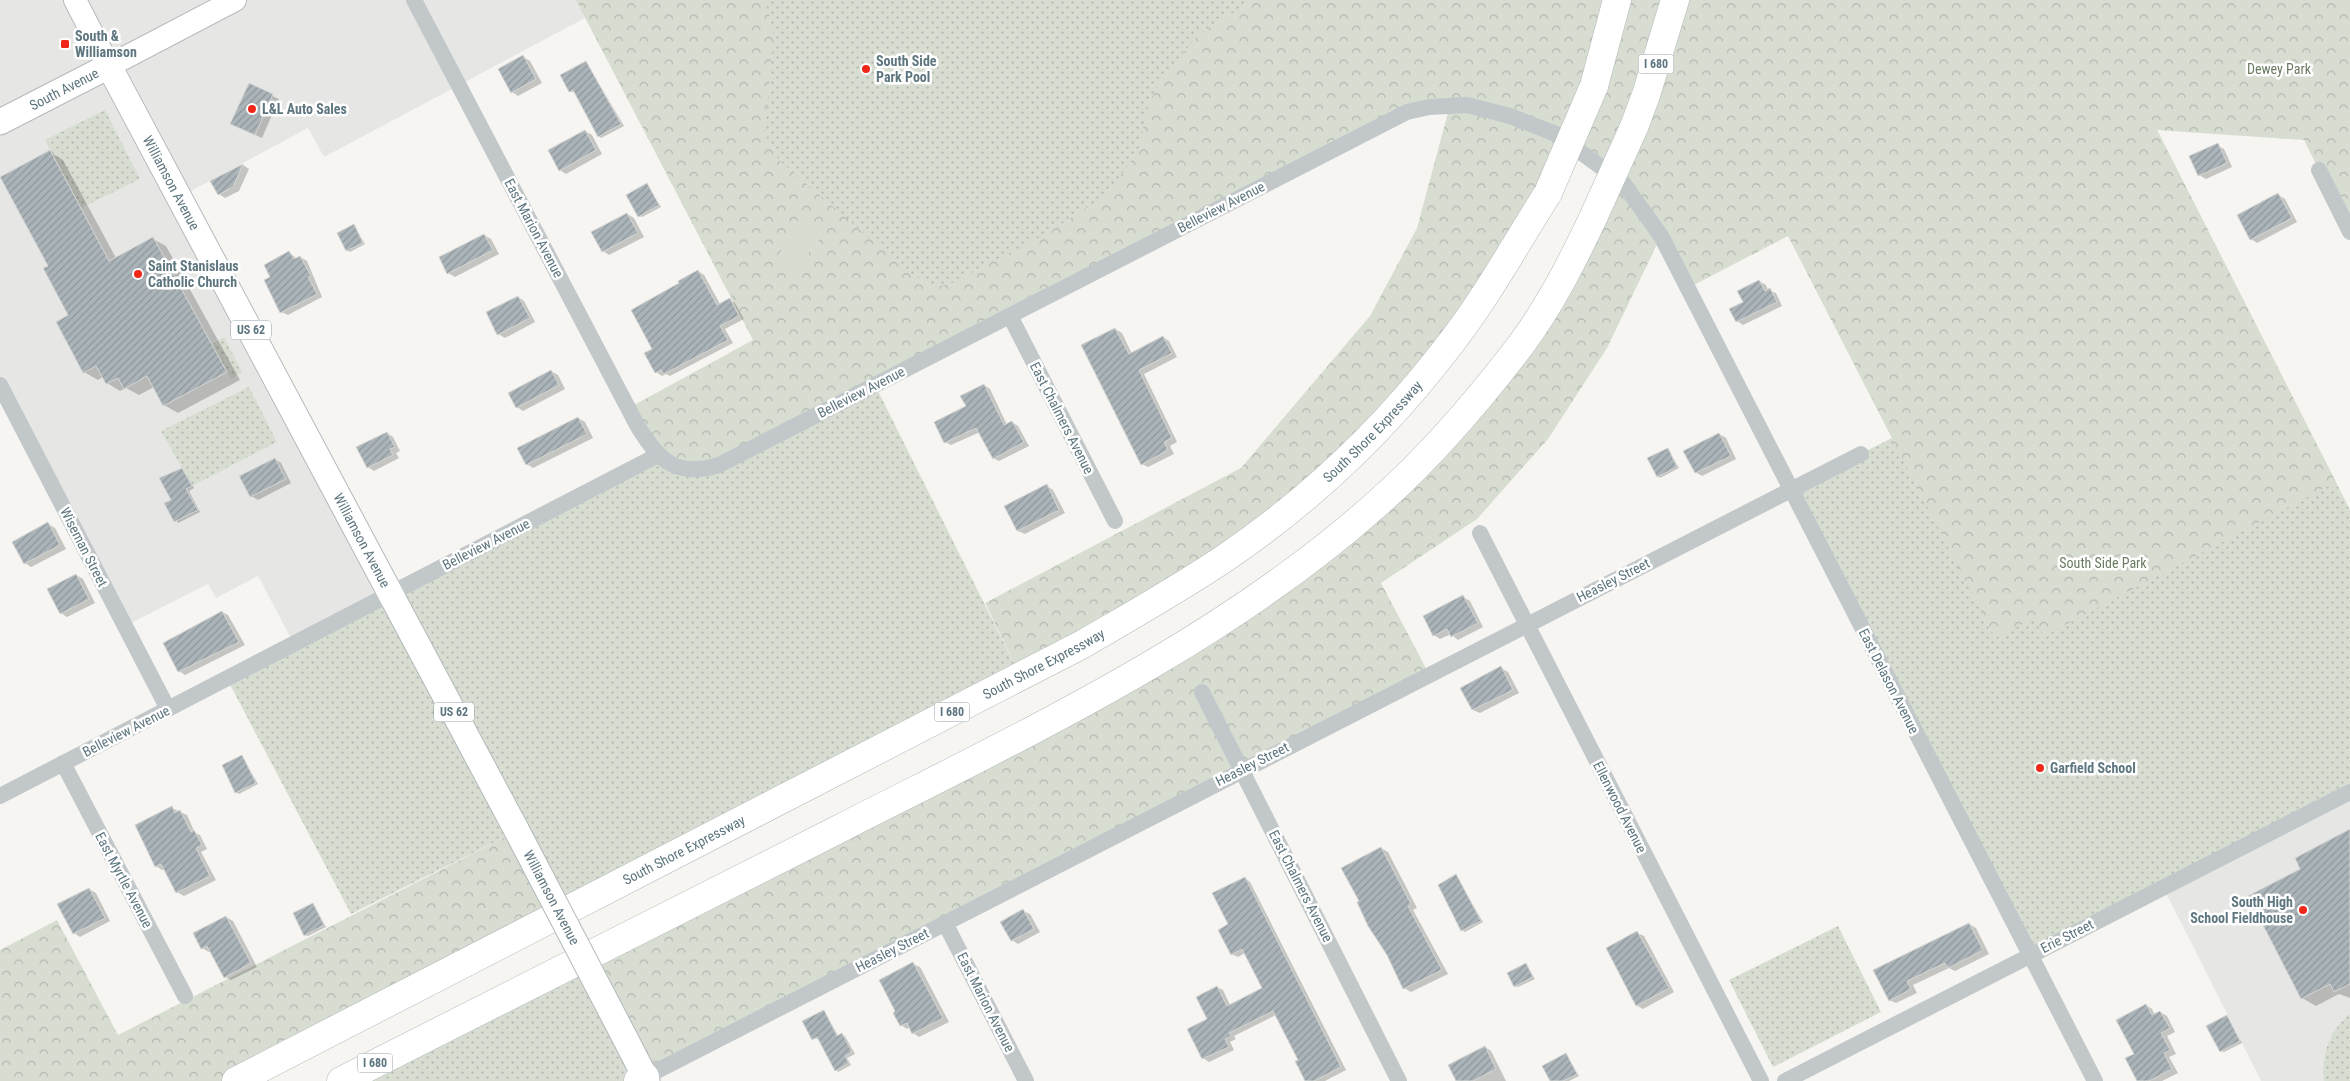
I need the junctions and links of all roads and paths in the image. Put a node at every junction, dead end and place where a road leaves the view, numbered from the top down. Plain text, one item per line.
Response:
1 (75, 0) edge
2 (235, 0) edge
3 (414, 0) edge
4 (1617, 0) edge
5 (1675, 0) edge
6 (110, 66) junction
7 (0, 122) edge
8 (2319, 170) dead end
9 (2350, 232) edge
10 (1684, 281) joint
11 (1010, 316) junction
12 (0, 385) edge
13 (1861, 454) dead end
14 (658, 455) junction
15 (1791, 489) junction
16 (1115, 521) dead end
17 (1480, 533) dead end
18 (391, 593) junction
19 (1526, 624) junction
20 (1202, 692) dead end
21 (168, 709) junction
22 (64, 763) junction
23 (1242, 769) junction
24 (2350, 792) edge
25 (0, 796) edge
26 (945, 923) junction
27 (2030, 955) junction
28 (185, 996) dead end
29 (410, 1046) junction
30 (643, 1080) edge
31 (236, 1081) edge
32 (341, 1081) edge
33 (362, 1081) edge
34 (1026, 1081) edge
35 (1399, 1081) edge
36 (1761, 1081) edge
37 (1785, 1081) edge
38 (2095, 1081) edge

1 - 6 main road, Williamson Avenue
2 - 6 main road, South Avenue
3 - 14 street, East Marion Avenue
4 - 31 highway, South Shore Expressway / I 680, bridge
5 - 29 highway, I 680, bridge
6 - 7 main road, South Avenue
6 - 18 main road, Williamson Avenue / US 62
8 - 9 street
10 - 11 street, Belleview Avenue
10 - 15 street, East Delason Avenue
11 - 14 street, Belleview Avenue
11 - 16 street, East Chalmers Avenue
12 - 21 street, Wiseman Street
13 - 15 street, Heasley Street
14 - 18 street, Belleview Avenue
15 - 19 street, Heasley Street
15 - 27 street, East Delason Avenue
17 - 19 street, Ellenwood Avenue
18 - 21 street, Belleview Avenue
18 - 30 main road, Williamson Avenue / US 62, bridge
19 - 23 street, Heasley Street
19 - 36 street, Ellenwood Avenue
20 - 23 street, East Chalmers Avenue
21 - 22 street, Belleview Avenue
22 - 25 street, Belleview Avenue
22 - 28 street, East Myrtle Avenue
23 - 26 street, Heasley Street
23 - 35 street, East Chalmers Avenue
24 - 27 street, Erie Street
26 - 30 street, Heasley Street
26 - 34 street, East Marion Avenue
27 - 37 street, Erie Street
27 - 38 street, East Delason Avenue
29 - 32 highway, I 680
29 - 33 highway

